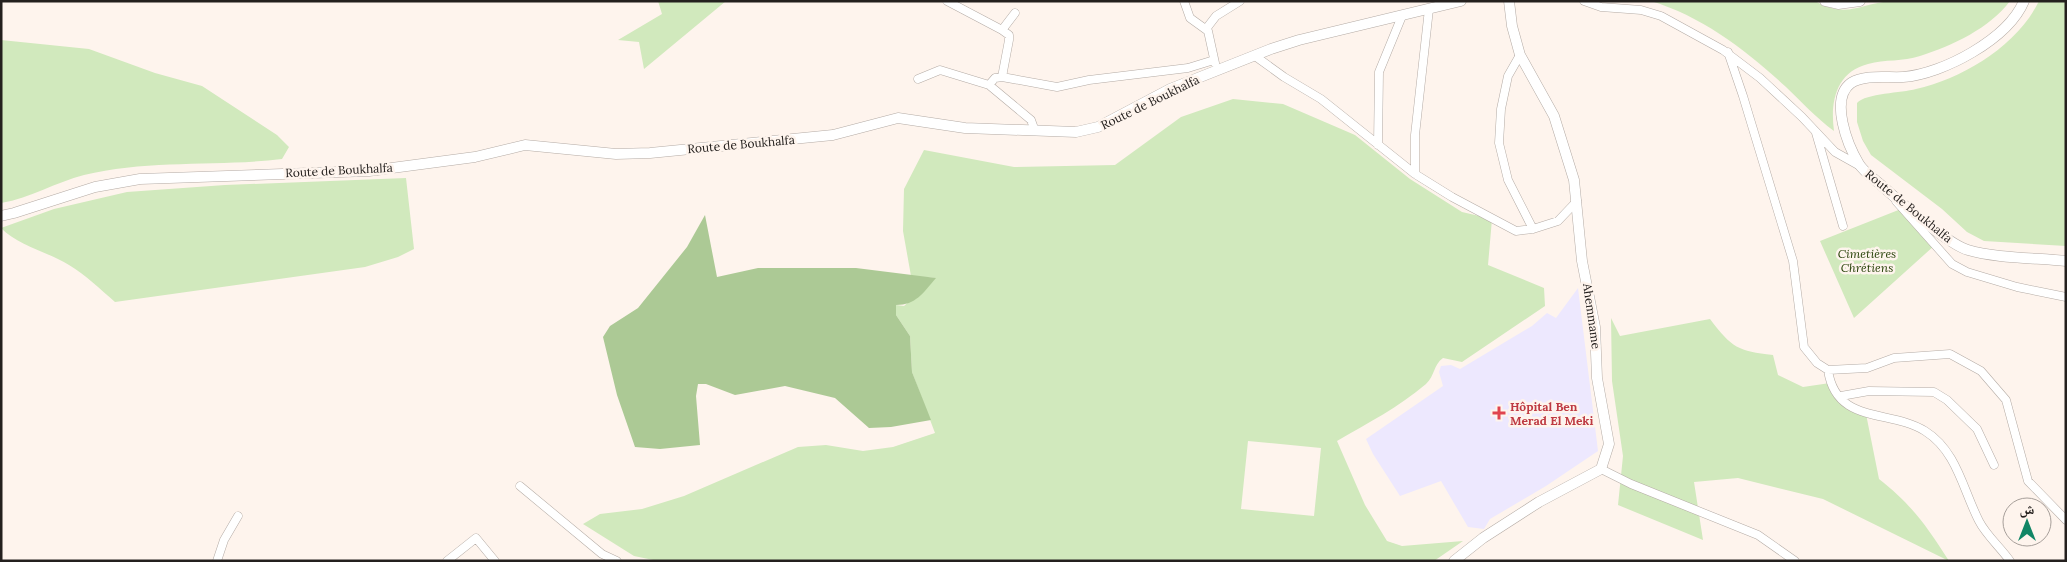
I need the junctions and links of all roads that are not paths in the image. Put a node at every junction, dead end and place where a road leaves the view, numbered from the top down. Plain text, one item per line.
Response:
1 (947, 1) edge
2 (1184, 1) edge
3 (1240, 1) edge
4 (1461, 1) edge
5 (1509, 1) edge
6 (1584, 1) edge
7 (1825, 1) edge
8 (1860, 1) edge
9 (2024, 1) edge
10 (957, 3) edge
11 (1429, 9) junction
12 (1016, 13) dead end
13 (1402, 16) junction
14 (1206, 29) junction
15 (1002, 30) junction
16 (1728, 52) junction
17 (1520, 55) junction
18 (1255, 56) junction
19 (1215, 65) junction
20 (1002, 76) junction
21 (918, 79) dead end
22 (989, 85) junction
23 (1035, 131) junction
24 (1815, 132) junction
25 (1378, 145) junction
26 (1860, 166) junction
27 (1415, 174) junction
28 (1890, 194) junction
29 (1577, 200) junction
30 (1, 216) edge
31 (1843, 226) dead end
32 (1533, 229) junction
33 (2066, 261) edge
34 (2066, 298) edge
35 (1828, 370) junction
36 (1841, 396) junction
37 (1994, 465) dead end
38 (1601, 470) junction
39 (520, 486) dead end
40 (238, 516) dead end
41 (2066, 520) edge
42 (1795, 560) edge
43 (217, 561) edge
44 (447, 561) edge
45 (495, 561) edge
46 (617, 561) edge
47 (1454, 561) edge
48 (2010, 561) edge

1 - 10 street
2 - 14 street
3 - 14 street
4 - 11 main road, Route de Boukhalfa
5 - 17 main road, Ahemmame
6 - 16 street
7 - 8 main road
9 - 26 main road, Route de Boukhalfa
10 - 15 street
11 - 13 main road, Route de Boukhalfa
11 - 27 street
12 - 15 street
13 - 18 main road, Route de Boukhalfa
13 - 25 street
14 - 19 street
15 - 20 street
16 - 24 street
16 - 35 street
17 - 29 main road, Ahemmame
17 - 32 street
18 - 19 main road, Route de Boukhalfa
18 - 25 street
19 - 20 street
19 - 23 main road, Route de Boukhalfa
20 - 22 street
21 - 22 street
22 - 23 street
23 - 30 main road, Route de Boukhalfa
24 - 26 street
24 - 31 street
25 - 27 street
26 - 28 main road, Route de Boukhalfa
27 - 32 street
28 - 33 main road, Route de Boukhalfa
28 - 34 street
29 - 32 street
29 - 38 main road, Ahemmame
35 - 36 street
35 - 41 street
36 - 37 street
36 - 48 street
38 - 42 street
38 - 47 main road
39 - 46 street
40 - 43 street
44 - 45 street

